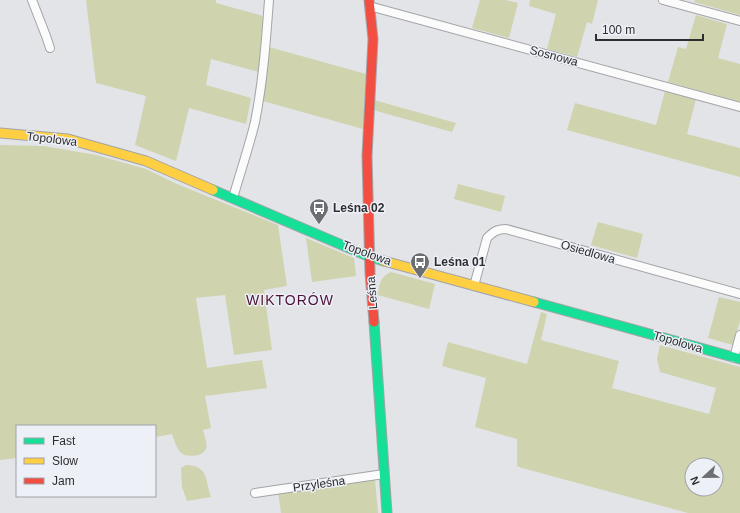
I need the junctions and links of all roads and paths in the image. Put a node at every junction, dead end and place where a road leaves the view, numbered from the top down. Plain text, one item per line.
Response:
1 (32, 0) edge
2 (269, 0) edge
3 (663, 0) edge
4 (369, 3) edge
5 (740, 21) edge
6 (50, 48) dead end
7 (740, 107) edge
8 (0, 133) edge
9 (233, 198) junction
10 (370, 256) junction
11 (474, 286) junction
12 (740, 294) edge
13 (740, 335) edge
14 (737, 359) edge
15 (384, 474) junction
16 (255, 493) dead end
17 (387, 513) edge

1 - 6 street
2 - 9 street
3 - 5 street
4 - 7 street, Sosnowa
4 - 10 street, Leśna
8 - 9 street, Topolowa
9 - 10 street, Topolowa
10 - 11 street, Topolowa
10 - 15 street, Leśna
11 - 12 street, Osiedlowa
11 - 14 street, Topolowa
13 - 14 street
15 - 16 street, Przyleśna
15 - 17 street, Leśna

